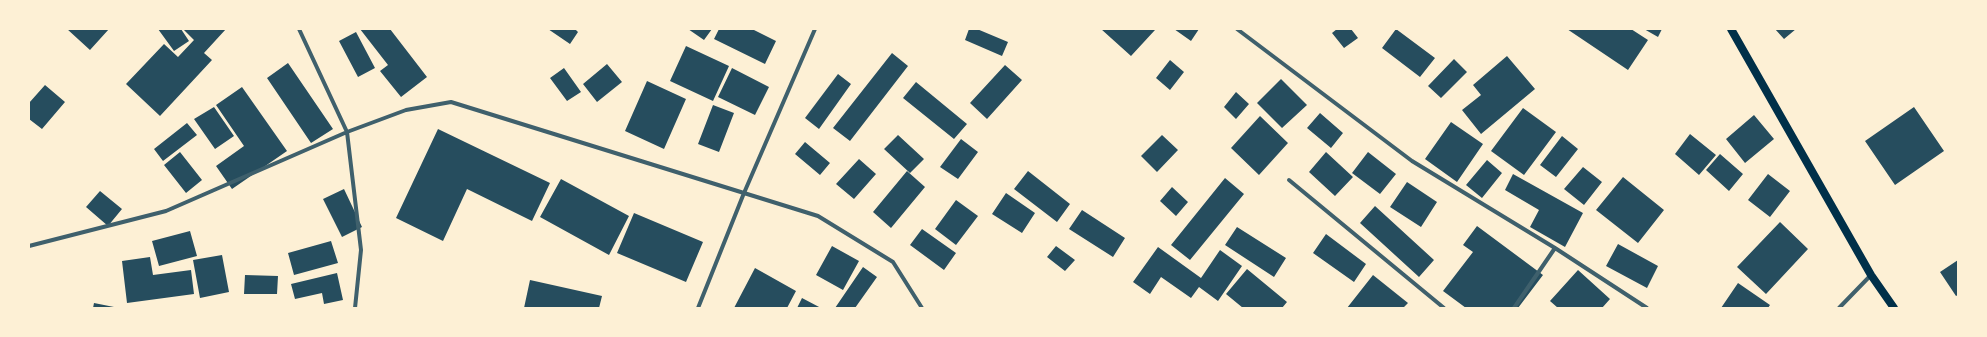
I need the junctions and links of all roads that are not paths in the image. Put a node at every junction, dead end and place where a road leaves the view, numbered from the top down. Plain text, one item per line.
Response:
1 (299, 29) edge
2 (815, 29) edge
3 (1237, 29) edge
4 (1731, 29) edge
5 (347, 132) junction
6 (1289, 180) dead end
7 (744, 193) junction
8 (29, 246) edge
9 (1555, 248) junction
10 (1871, 275) junction
11 (355, 308) edge
12 (698, 308) edge
13 (922, 308) edge
14 (1444, 308) edge
15 (1514, 308) edge
16 (1647, 308) edge
17 (1839, 308) edge
18 (1894, 308) edge

1 - 5 street
2 - 7 street
3 - 9 street
4 - 10 main road
5 - 7 street
5 - 8 street
5 - 11 street
6 - 14 street
7 - 12 street
7 - 13 street
9 - 15 street
9 - 16 street
10 - 17 street
10 - 18 main road

